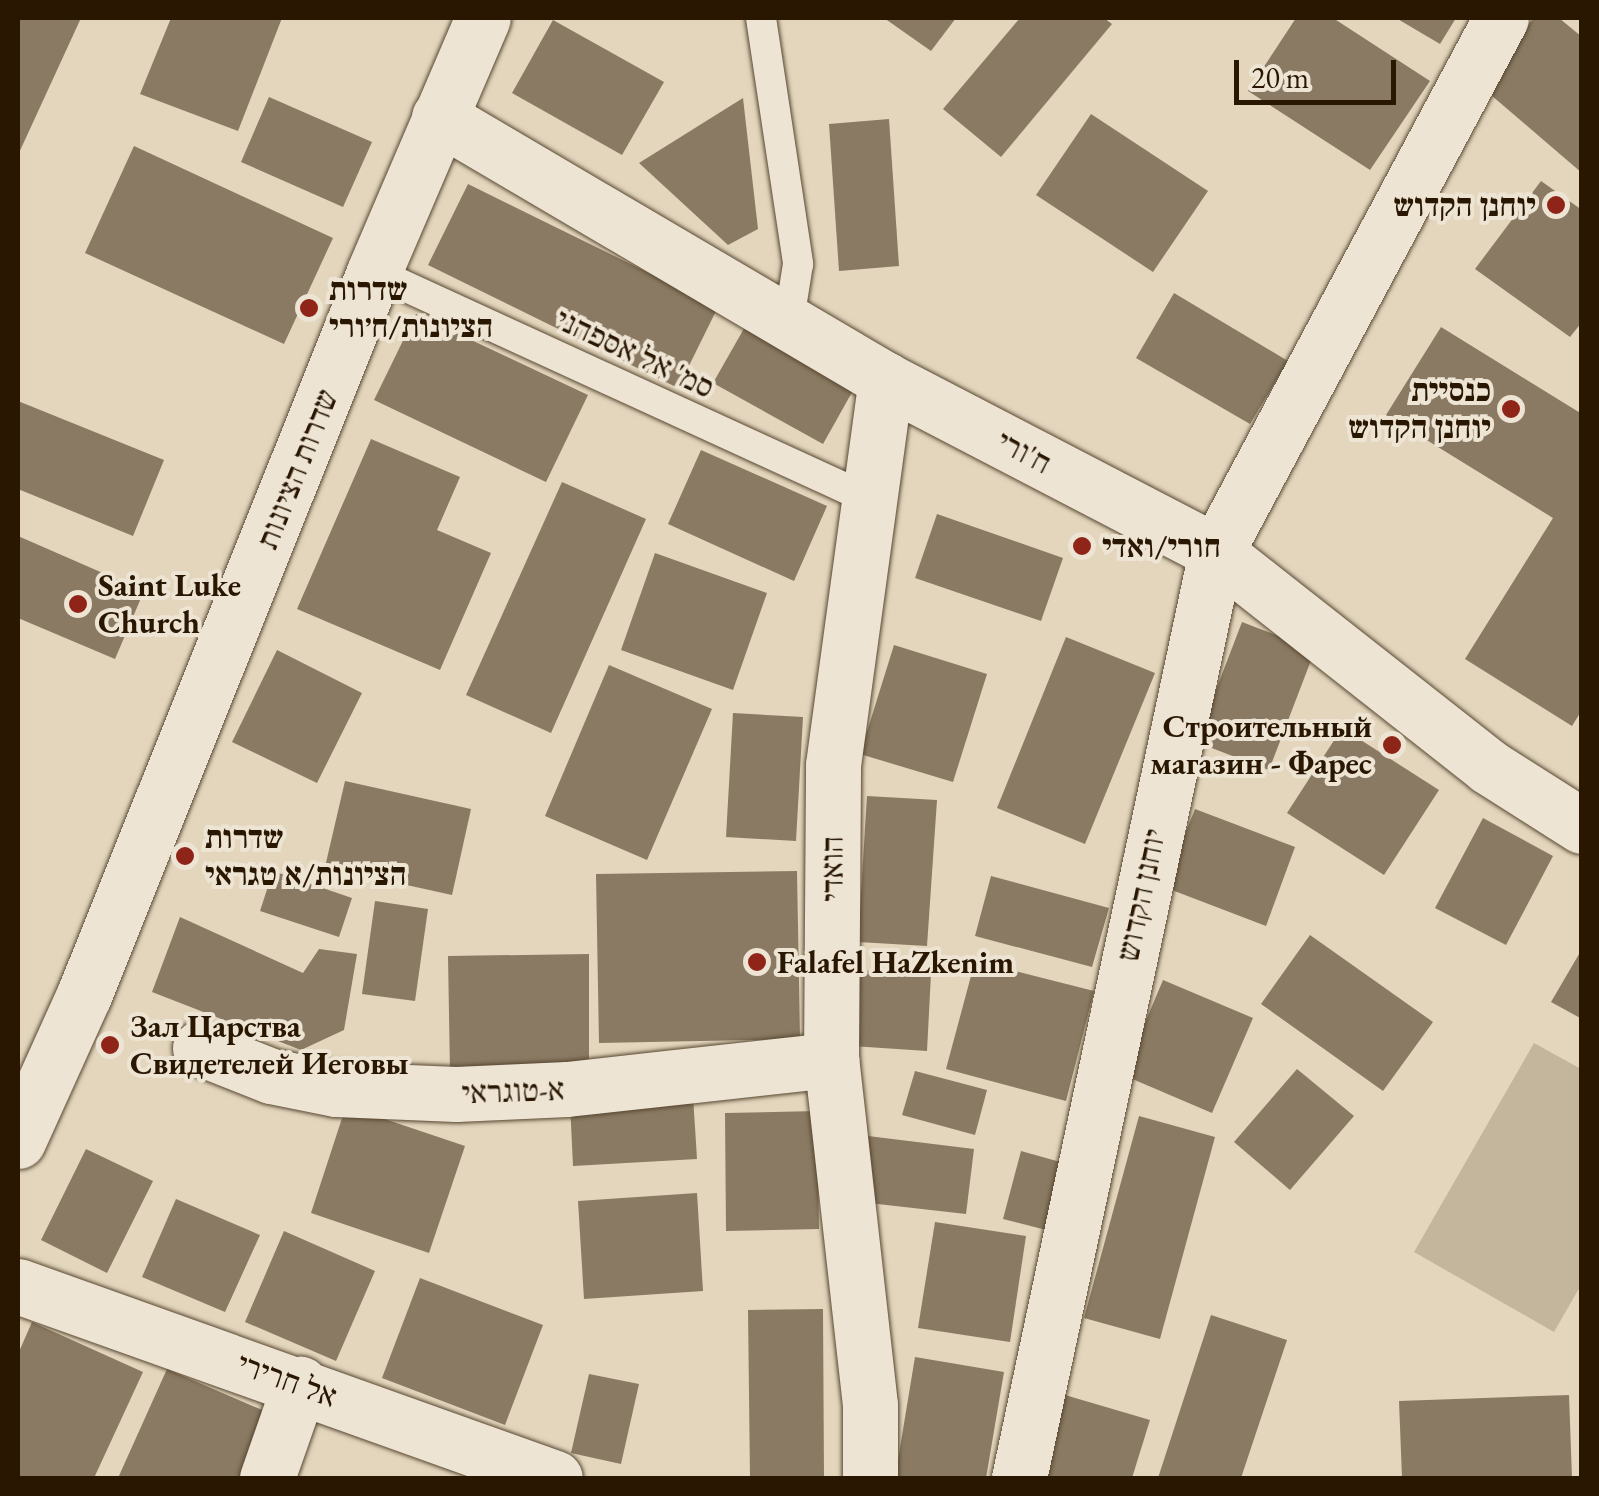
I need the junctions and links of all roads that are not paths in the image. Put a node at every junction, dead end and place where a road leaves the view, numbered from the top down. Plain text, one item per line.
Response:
1 (483, 18) edge
2 (761, 18) edge
3 (1501, 18) edge
4 (439, 117) junction
5 (374, 272) junction
6 (789, 320) junction
7 (886, 380) junction
8 (867, 498) junction
9 (1216, 552) junction
10 (1582, 826) edge
11 (200, 1048) dead end
12 (831, 1060) junction
13 (18, 1141) edge
14 (18, 1286) edge
15 (300, 1384) junction
16 (458, 1460) edge
17 (267, 1478) edge
18 (554, 1478) edge
19 (870, 1478) edge
20 (1019, 1478) edge

1 - 4 street, שדרות הציונות
2 - 6 lane
3 - 9 street, יוחנן הקדוש
4 - 5 street, שדרות הציונות
4 - 6 street, ח'ורי
5 - 8 lane, סמ' אל אספהני
5 - 13 street, שדרות הציונות
6 - 7 street, ח'ורי
7 - 8 street, הואדי
7 - 9 street, ח'ורי
8 - 12 street, הואדי
9 - 10 street, ח'ורי
9 - 20 street, יוחנן הקדוש
11 - 12 street, א-טוגראי
12 - 19 street, הואדי
14 - 15 street, אל חרירי
15 - 16 street, אל חרירי
15 - 17 street
16 - 18 street, אל חרירי

